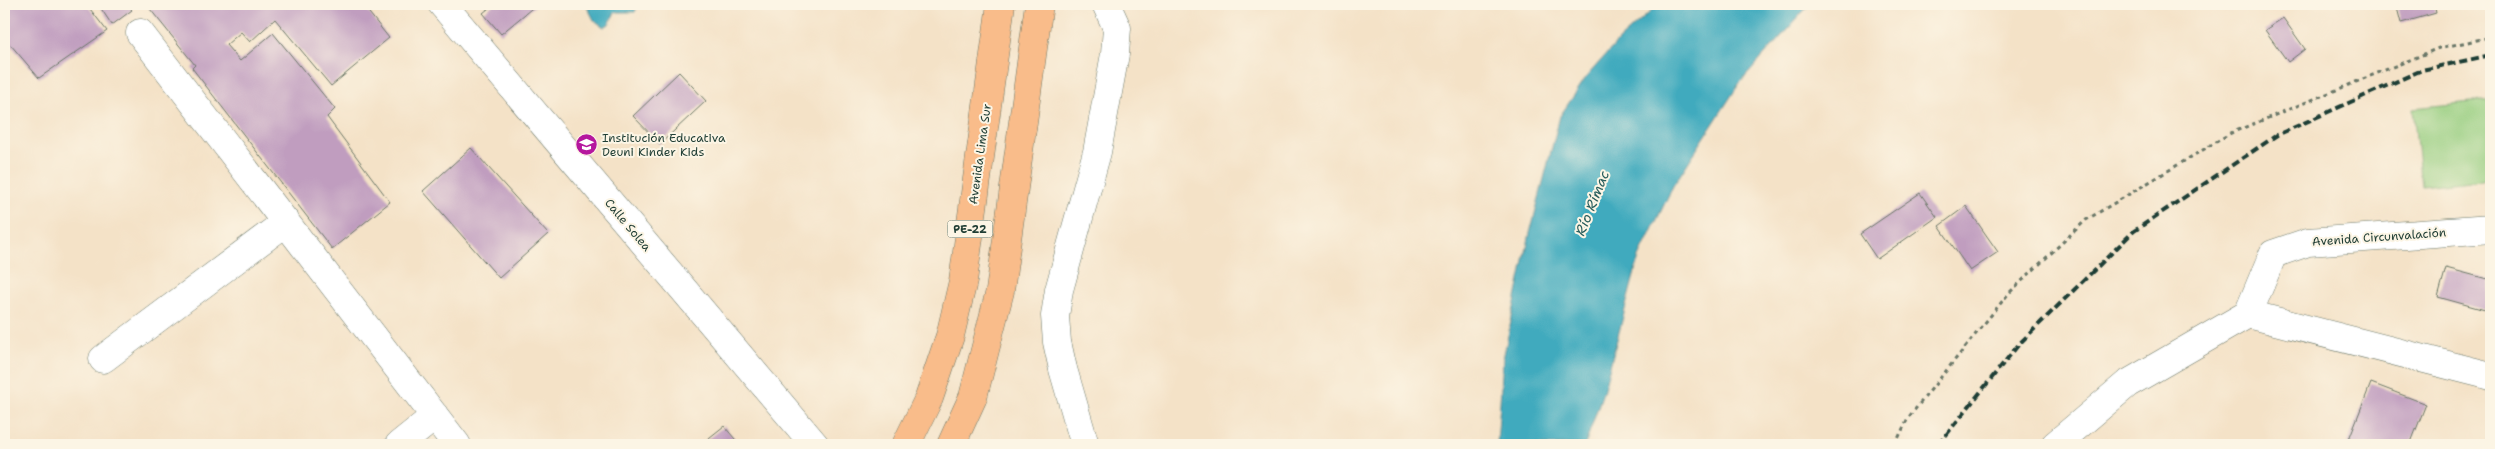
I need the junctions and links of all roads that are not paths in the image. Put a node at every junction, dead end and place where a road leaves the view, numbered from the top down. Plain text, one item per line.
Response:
1 (442, 4) edge
2 (1001, 4) edge
3 (1039, 4) edge
4 (1106, 4) edge
5 (140, 32) dead end
6 (286, 222) junction
7 (2491, 229) edge
8 (2248, 314) junction
9 (103, 359) dead end
10 (2491, 376) edge
11 (435, 416) junction
12 (399, 445) edge
13 (457, 445) edge
14 (815, 445) edge
15 (906, 445) edge
16 (951, 445) edge
17 (1084, 445) edge
18 (2055, 445) edge

1 - 14 street, Calle Solea
2 - 15 highway, Avenida Lima Sur / PE-22
3 - 16 highway, PE-22
4 - 17 street
5 - 6 street
6 - 9 street
6 - 11 street
7 - 8 street, Avenida Circunvalación
8 - 10 street
8 - 18 street
11 - 12 street
11 - 13 street

